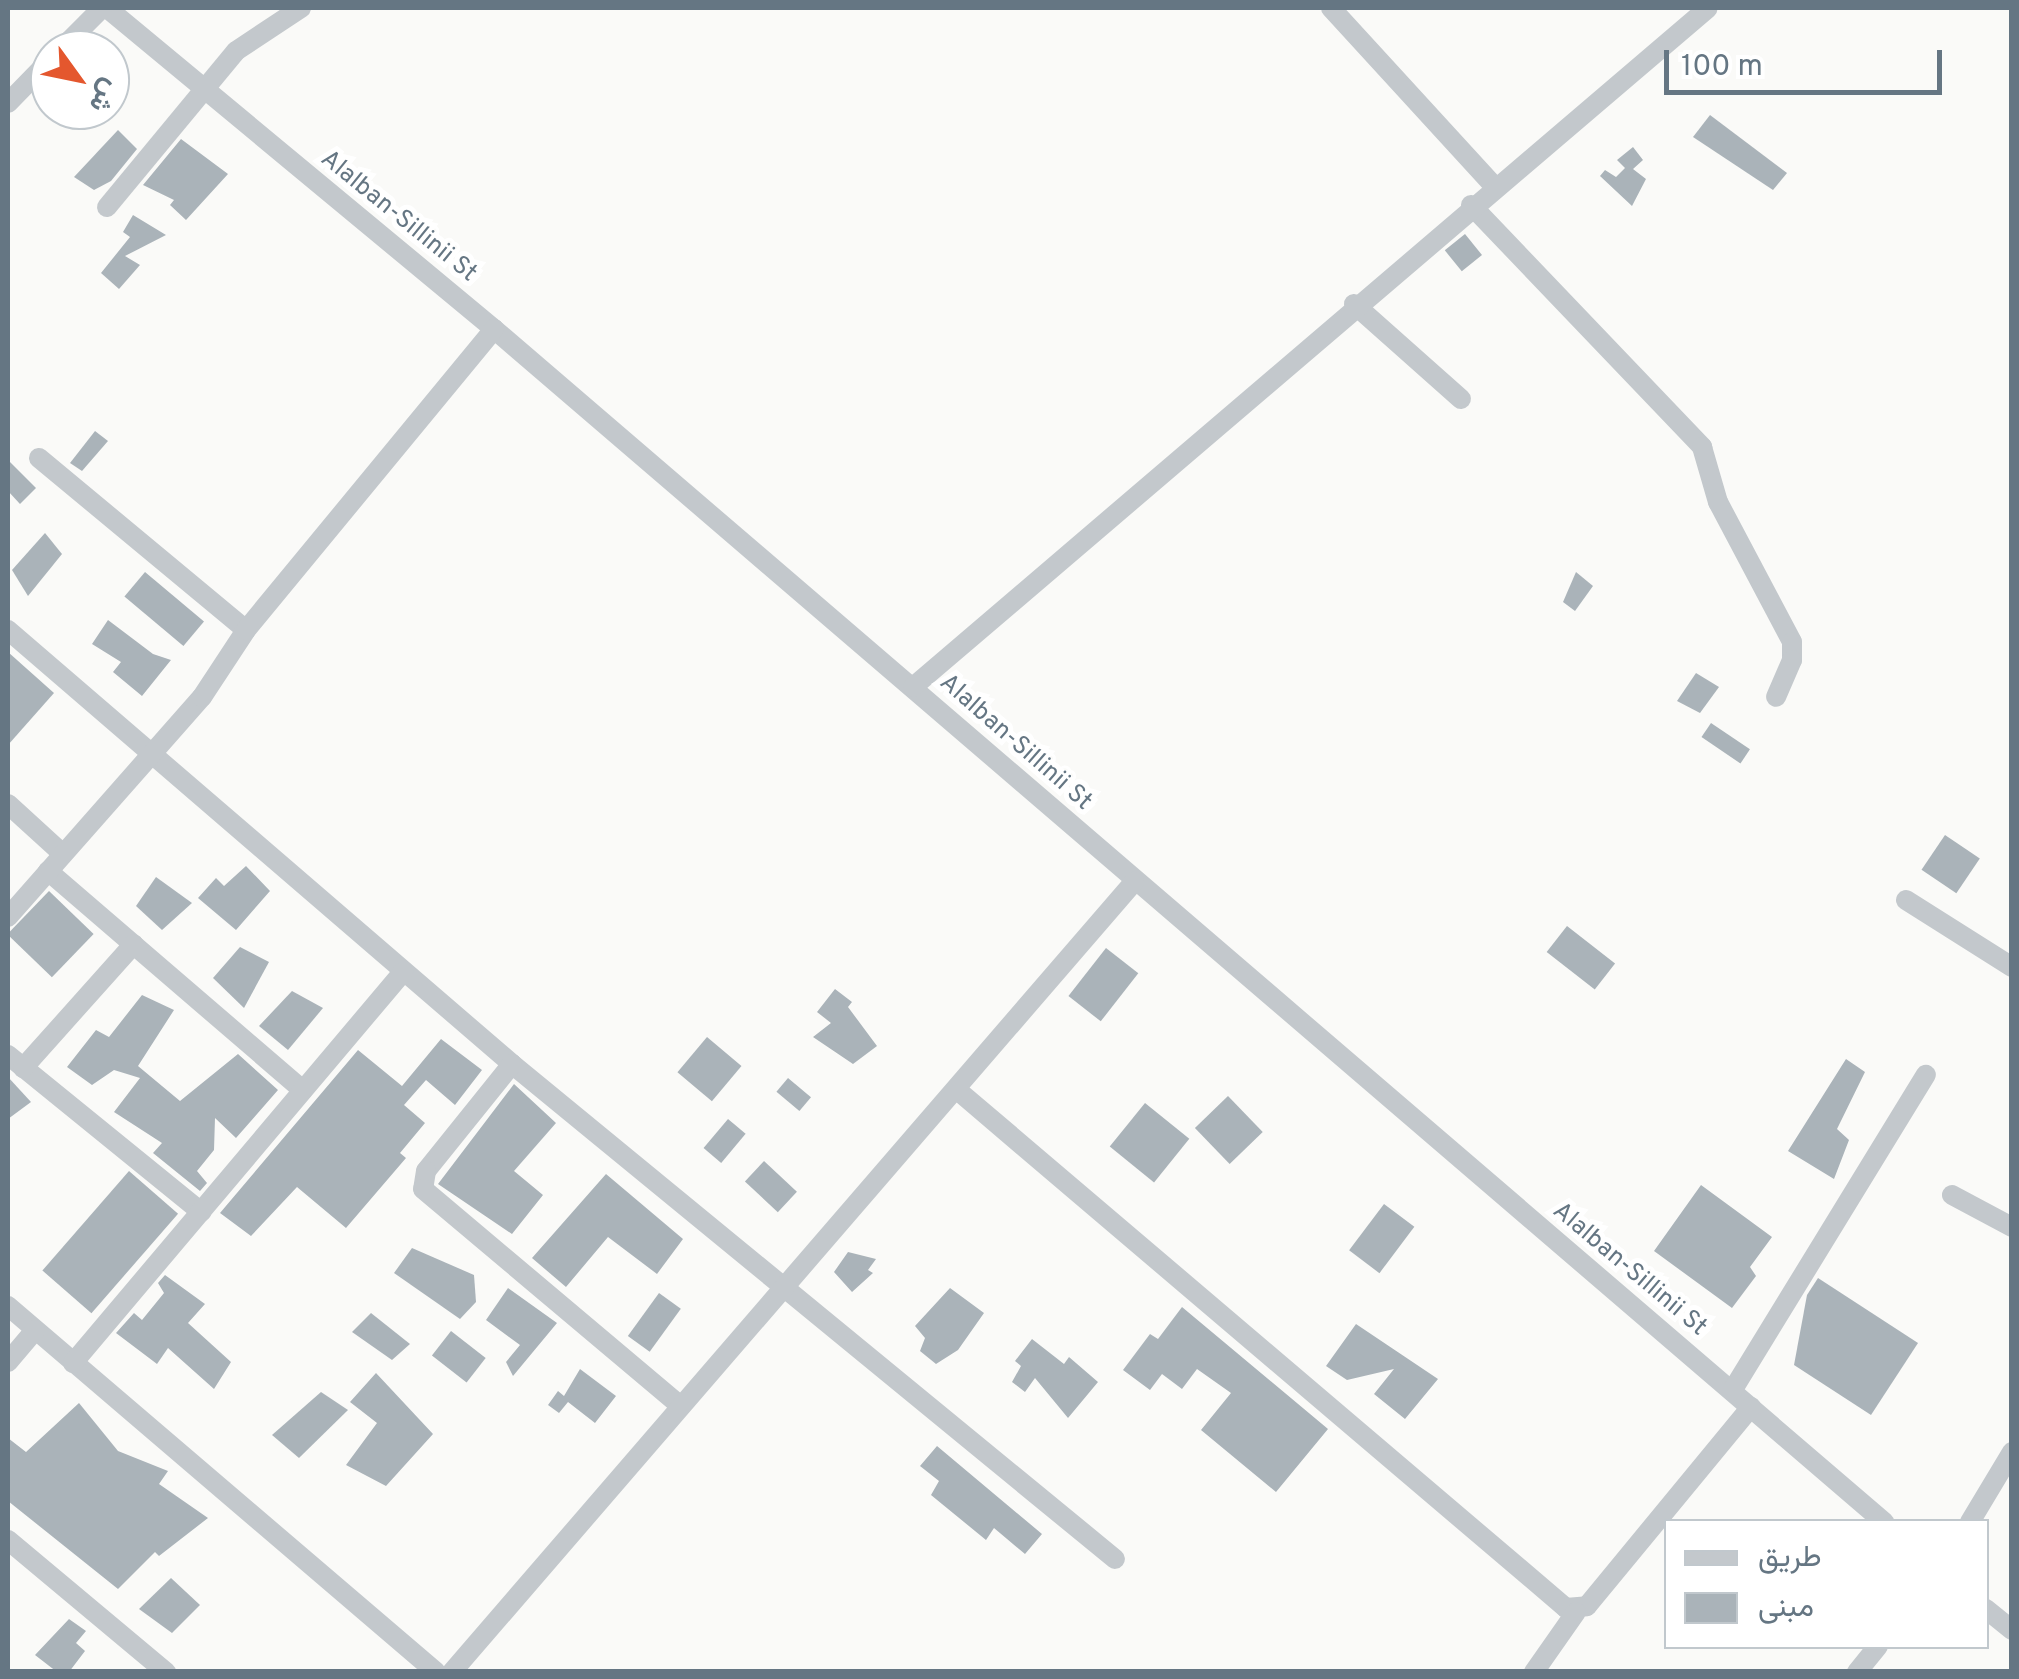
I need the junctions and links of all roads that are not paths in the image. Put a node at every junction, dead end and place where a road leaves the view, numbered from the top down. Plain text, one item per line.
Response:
1 (105, 8) edge
2 (300, 8) edge
3 (1331, 8) edge
4 (1693, 12) edge
5 (81, 30) edge
6 (30, 80) edge
7 (206, 91) junction
8 (8, 103) edge
9 (1494, 186) junction
10 (1471, 205) junction
11 (107, 207) dead end
12 (1354, 304) junction
13 (494, 329) junction
14 (1461, 399) dead end
15 (38, 458) dead end
16 (8, 630) edge
17 (246, 630) junction
18 (912, 687) junction
19 (1776, 697) dead end
20 (149, 757) junction
21 (8, 804) edge
22 (64, 854) junction
23 (48, 870) junction
24 (1134, 882) junction
25 (1906, 900) dead end
26 (8, 917) edge
27 (134, 944) junction
28 (2012, 967) edge
29 (403, 972) junction
30 (15, 1062) edge
31 (512, 1064) junction
32 (1926, 1075) dead end
33 (303, 1090) junction
34 (956, 1090) junction
35 (1952, 1195) dead end
36 (200, 1212) junction
37 (2012, 1227) edge
38 (784, 1287) junction
39 (8, 1306) edge
40 (35, 1330) junction
41 (8, 1362) edge
42 (73, 1362) junction
43 (1732, 1391) junction
44 (681, 1406) junction
45 (1751, 1407) junction
46 (2012, 1452) edge
47 (1881, 1519) edge
48 (1972, 1519) edge
49 (8, 1540) edge
50 (1115, 1559) dead end
51 (1989, 1611) edge
52 (1576, 1612) junction
53 (2012, 1630) edge
54 (1876, 1649) edge
55 (166, 1672) edge
56 (436, 1672) edge
57 (452, 1672) edge
58 (1534, 1672) edge
59 (1857, 1672) edge

1 - 5 street
1 - 7 street, Alalban-Sillinii St
2 - 7 street
3 - 9 street
4 - 9 street
6 - 8 street
7 - 11 street
7 - 13 street, Alalban-Sillinii St
9 - 10 street
10 - 12 street
10 - 19 street
12 - 14 street
12 - 18 street
13 - 17 street
13 - 18 street, Alalban-Sillinii St
15 - 17 street
16 - 20 street
17 - 20 street
18 - 24 street, Alalban-Sillinii St
20 - 22 street
20 - 29 street
21 - 22 street
22 - 23 street
23 - 26 street
23 - 27 street
24 - 34 street
24 - 43 street, Alalban-Sillinii St
25 - 28 street
27 - 30 street
27 - 33 street
29 - 31 street
29 - 33 street
30 - 36 street
31 - 38 street
31 - 44 street
32 - 43 street
33 - 36 street
34 - 38 street
34 - 52 street
35 - 37 street
36 - 42 street
38 - 44 street
38 - 50 street
39 - 40 street
40 - 41 street
40 - 42 street
42 - 56 street
43 - 45 street, Alalban-Sillinii St
44 - 57 street
45 - 47 street, Alalban-Sillinii St
45 - 52 street
46 - 48 street
49 - 55 street
51 - 53 street
52 - 58 street
54 - 59 street

